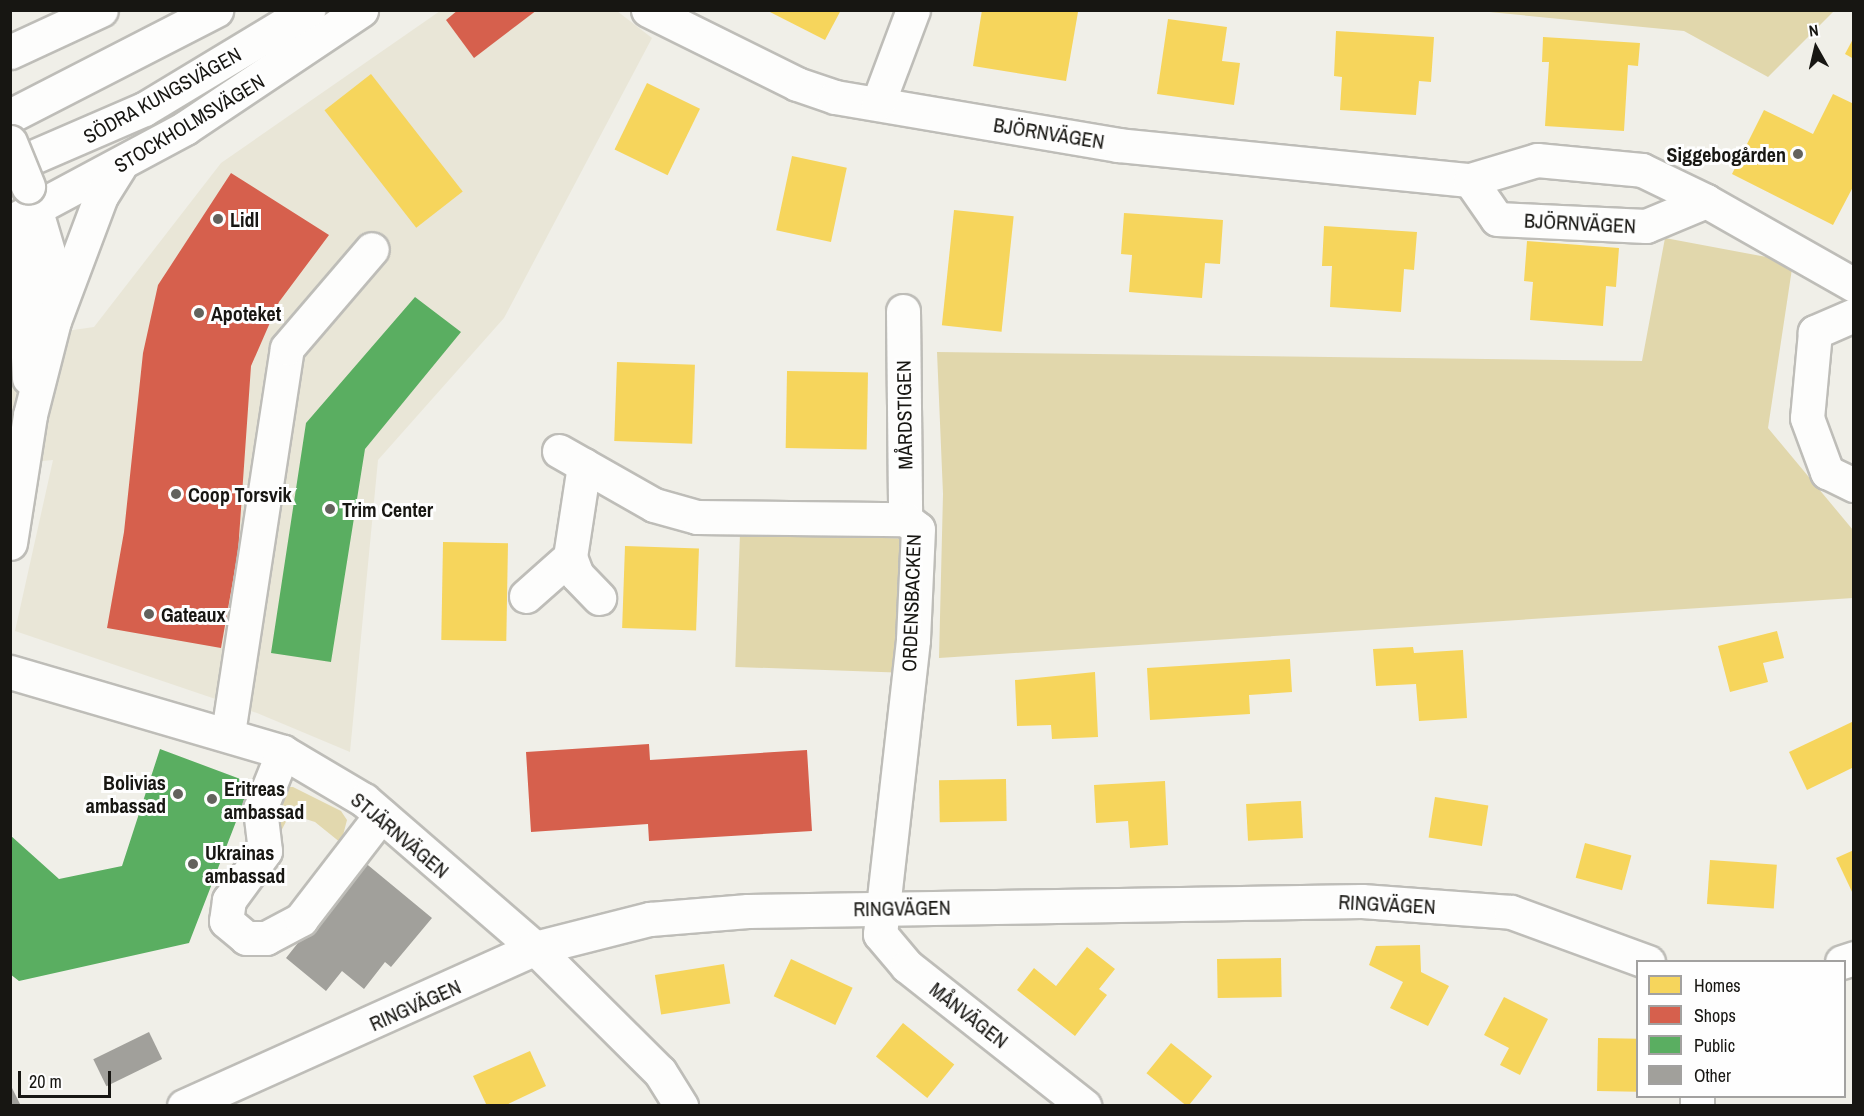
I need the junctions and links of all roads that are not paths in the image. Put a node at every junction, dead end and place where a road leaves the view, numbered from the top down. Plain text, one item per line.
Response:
1 (100, 10) edge
2 (216, 10) edge
3 (308, 10) edge
4 (361, 10) edge
5 (648, 10) edge
6 (913, 10) edge
7 (10, 52) edge
8 (878, 103) junction
9 (10, 116) edge
10 (10, 142) edge
11 (118, 166) junction
12 (1470, 180) junction
13 (22, 196) edge
14 (1706, 201) junction
15 (10, 236) edge
16 (372, 249) dead end
17 (1854, 285) edge
18 (903, 311) dead end
19 (1854, 315) edge
20 (54, 321) junction
21 (27, 362) edge
22 (1854, 485) edge
23 (905, 519) junction
24 (12, 531) edge
25 (570, 557) junction
26 (526, 596) dead end
27 (599, 598) dead end
28 (10, 672) edge
29 (228, 733) junction
30 (283, 752) junction
31 (381, 815) junction
32 (882, 909) junction
33 (535, 948) junction
34 (1643, 960) edge
35 (184, 1106) edge
36 (681, 1106) edge
37 (1084, 1106) edge

1 - 7 street
2 - 9 street
3 - 13 street, SÖDRA KUNGSVÄGEN
4 - 11 street, STOCKHOLMSVÄGEN
5 - 8 street, BJÖRNVÄGEN
6 - 8 street
8 - 12 street, BJÖRNVÄGEN
10 - 13 street, bridge
11 - 13 street, STOCKHOLMSVÄGEN
11 - 20 street
12 - 14 street, BJÖRNVÄGEN
12 - 14 street, BJÖRNVÄGEN
13 - 20 street
14 - 17 street, BJÖRNVÄGEN
15 - 21 street
16 - 29 street
18 - 23 street, MÅRDSTIGEN
19 - 22 street
20 - 21 street
21 - 24 street
23 - 25 street, ORDENSBACKEN
23 - 32 street, ORDENSBACKEN
25 - 26 street
25 - 27 street
28 - 29 street, STJÄRNVÄGEN
29 - 30 street, STJÄRNVÄGEN
30 - 31 street, STJÄRNVÄGEN
30 - 31 street
31 - 33 street, STJÄRNVÄGEN
32 - 33 street, RINGVÄGEN
32 - 34 street, RINGVÄGEN
32 - 37 street, MÅNVÄGEN
33 - 35 street, RINGVÄGEN
33 - 36 street, STJÄRNVÄGEN

